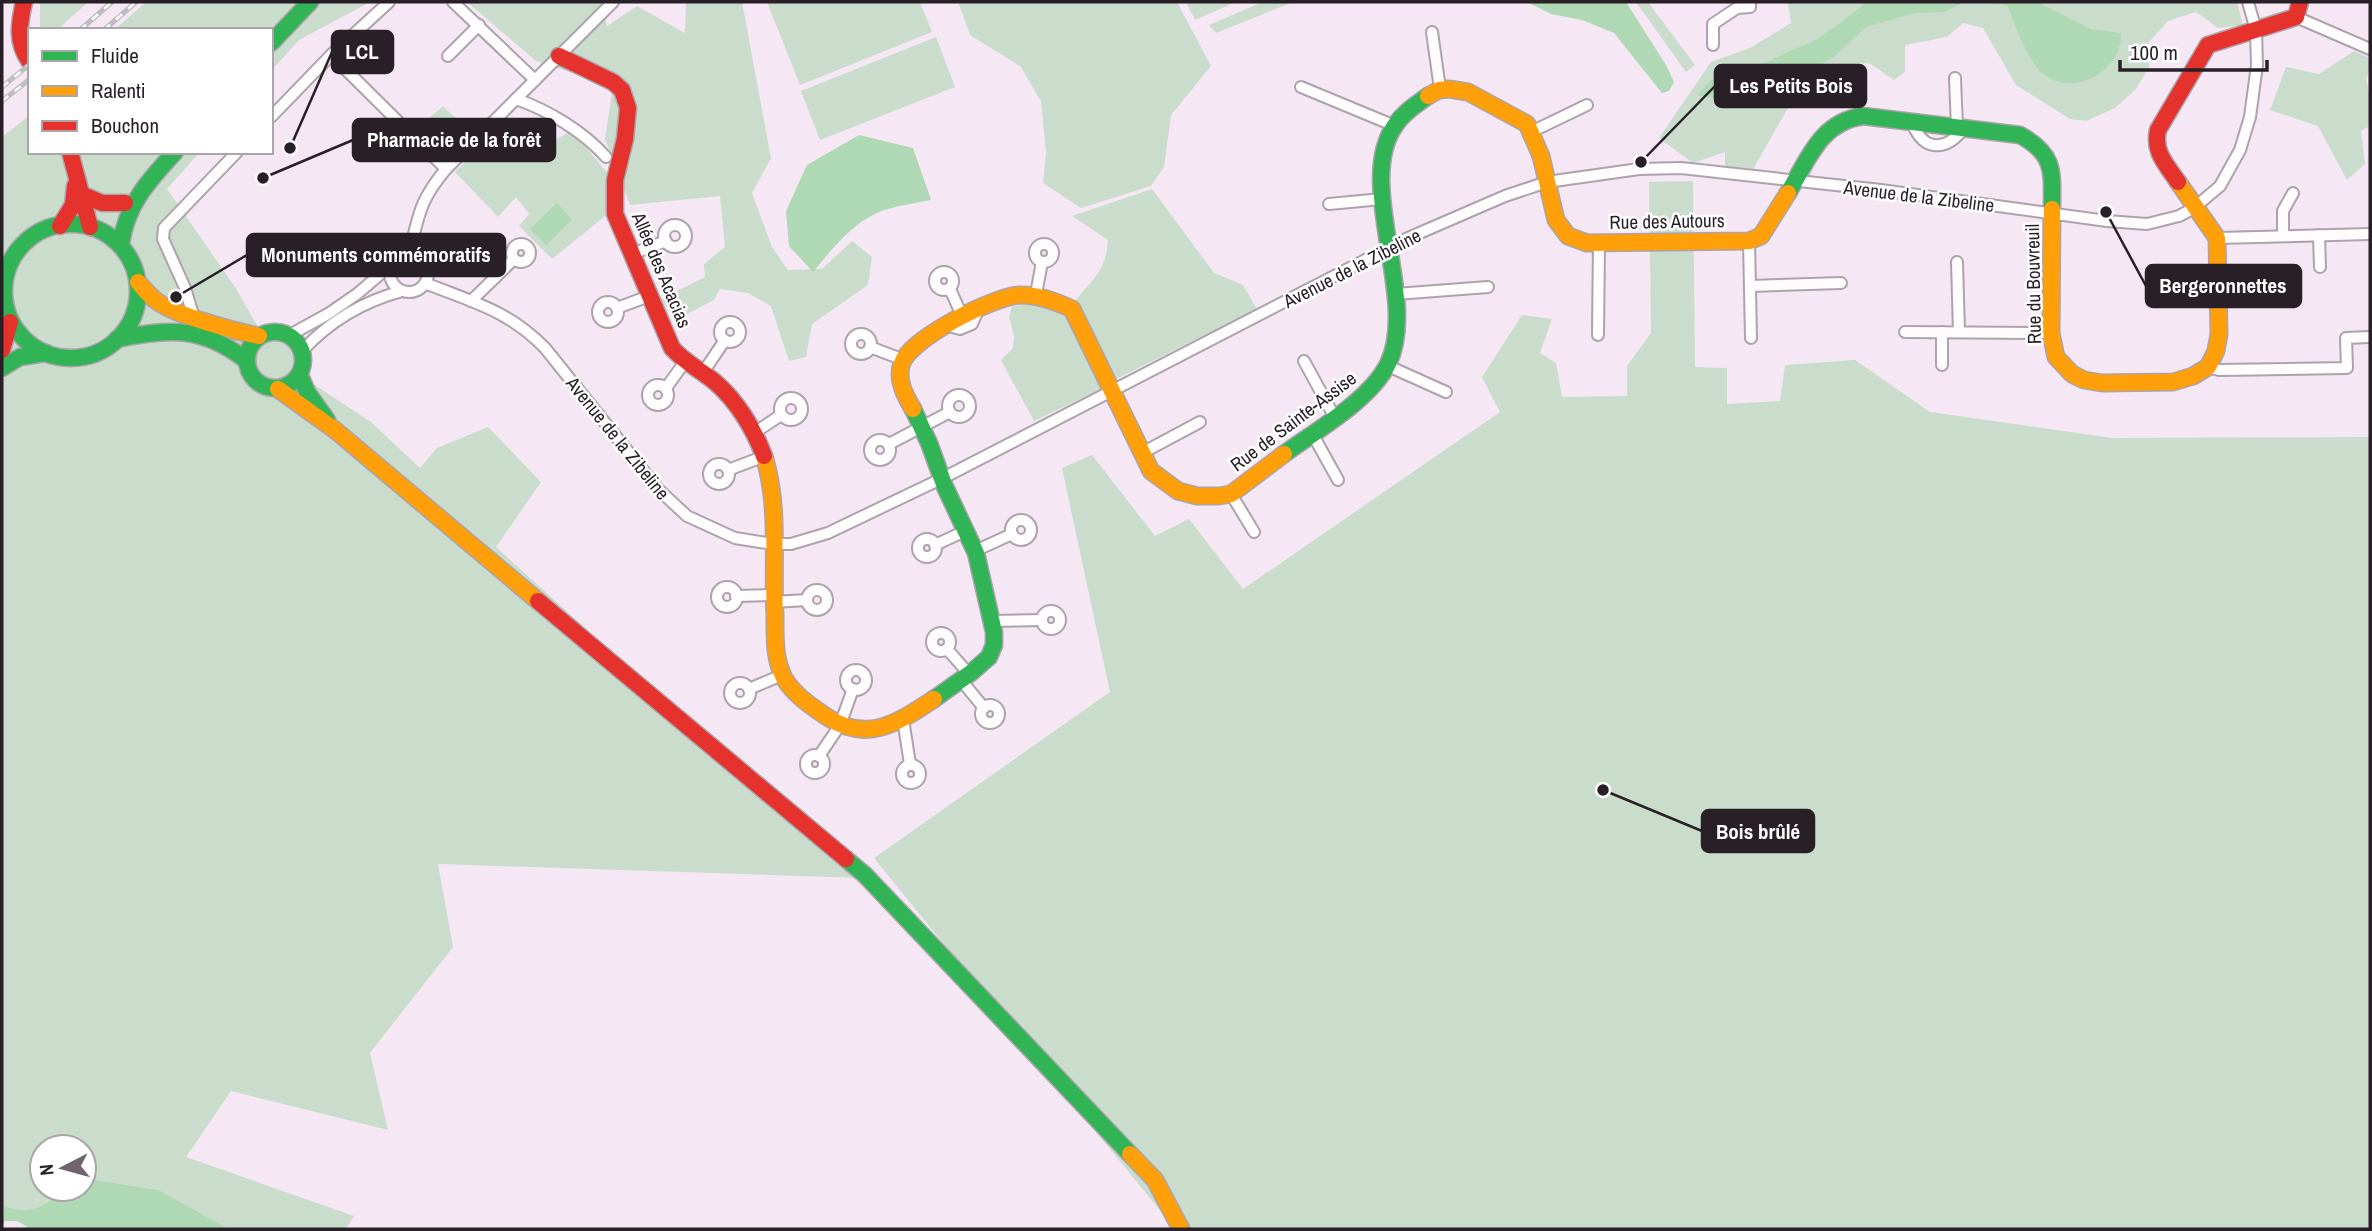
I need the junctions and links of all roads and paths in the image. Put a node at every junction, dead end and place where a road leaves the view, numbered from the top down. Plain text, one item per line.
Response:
1 (24, 2) edge
2 (310, 2) edge
3 (389, 2) edge
4 (453, 2) edge
5 (613, 2) edge
6 (1750, 2) edge
7 (2248, 2) edge
8 (2298, 9) edge
9 (479, 25) junction
10 (2256, 30) junction
11 (1432, 32) dead end
12 (273, 41) edge
13 (1713, 45) dead end
14 (2370, 49) edge
15 (331, 55) junction
16 (448, 56) dead end
17 (26, 58) edge
18 (565, 59) junction
19 (1955, 78) dead end
20 (535, 80) junction
21 (1301, 87) dead end
22 (1440, 89) junction
23 (516, 99) junction
24 (1587, 105) dead end
25 (273, 115) edge
26 (1395, 126) junction
27 (1961, 128) junction
28 (1531, 132) junction
29 (70, 154) edge
30 (173, 154) edge
31 (235, 154) edge
32 (606, 157) dead end
33 (446, 169) junction
34 (75, 177) junction
35 (1794, 180) junction
36 (1547, 182) junction
37 (2293, 193) dead end
38 (81, 194) junction
39 (132, 199) junction
40 (1382, 199) junction
41 (1329, 204) dead end
42 (2194, 208) junction
43 (2052, 214) junction
44 (60, 226) junction
45 (94, 229) junction
46 (2370, 234) edge
47 (2319, 235) junction
48 (2283, 236) junction
49 (2217, 237) junction
50 (666, 240) dead end
51 (1749, 241) junction
52 (1599, 243) junction
53 (121, 244) junction
54 (1388, 249) junction
55 (409, 254) junction
56 (632, 254) junction
57 (514, 259) dead end
58 (1042, 262) dead end
59 (1957, 262) dead end
60 (391, 265) junction
61 (2320, 267) dead end
62 (138, 282) junction
63 (425, 283) junction
64 (1841, 283) dead end
65 (1750, 286) junction
66 (2164, 286) dead end
67 (2218, 286) junction
68 (1488, 287) dead end
69 (950, 289) dead end
70 (402, 291) junction
71 (1036, 294) junction
72 (1396, 294) junction
73 (649, 296) junction
74 (471, 300) junction
75 (617, 308) dead end
76 (6, 315) edge
77 (193, 315) junction
78 (956, 322) junction
79 (1905, 332) dead end
80 (1942, 332) junction
81 (1959, 332) junction
82 (2052, 333) junction
83 (290, 335) junction
84 (1598, 335) dead end
85 (259, 337) junction
86 (2369, 337) edge
87 (1751, 338) dead end
88 (117, 339) junction
89 (725, 340) dead end
90 (870, 347) dead end
91 (2, 350) edge
92 (303, 350) junction
93 (46, 353) junction
94 (904, 360) junction
95 (247, 361) junction
96 (1304, 361) dead end
97 (684, 363) junction
98 (1942, 365) dead end
99 (1388, 366) junction
100 (2208, 367) junction
101 (2, 368) edge
102 (702, 374) junction
103 (298, 378) junction
104 (666, 387) dead end
105 (278, 389) junction
106 (1111, 391) junction
107 (1446, 392) dead end
108 (950, 412) dead end
109 (781, 415) dead end
110 (1334, 416) junction
111 (1200, 422) dead end
112 (922, 426) junction
113 (335, 430) junction
114 (754, 433) junction
115 (1313, 435) junction
116 (888, 444) dead end
117 (1142, 453) junction
118 (765, 456) junction
119 (728, 470) dead end
120 (943, 478) junction
121 (1338, 480) dead end
122 (1231, 494) junction
123 (965, 531) junction
124 (1254, 532) dead end
125 (1012, 534) dead end
126 (773, 544) junction
127 (935, 545) dead end
128 (975, 551) junction
129 (736, 596) dead end
130 (773, 598) junction
131 (807, 600) dead end
132 (1042, 620) dead end
133 (992, 621) junction
134 (947, 649) dead end
135 (782, 675) junction
136 (965, 677) junction
137 (749, 689) dead end
138 (853, 689) dead end
139 (984, 708) dead end
140 (903, 719) junction
141 (841, 725) junction
142 (819, 756) dead end
143 (910, 764) dead end
144 (1181, 1229) edge

1 - 17 street
2 - 12 street
3 - 15 street
4 - 9 street
5 - 18 street
6 - 13 street
7 - 10 street, Avenue de la Zibeline
8 - 10 street
8 - 14 street
9 - 16 street
9 - 20 street
10 - 42 street, Avenue de la Zibeline
10 - 42 street
11 - 22 street
15 - 25 street
15 - 33 street
18 - 20 street
18 - 56 street, Allée des Acacias
19 - 27 street
20 - 23 street
21 - 26 street
22 - 26 street
22 - 28 street
23 - 32 street
23 - 33 street
24 - 28 street
26 - 40 street, Rue de Sainte-Assise
27 - 35 street, Rue des Autours
27 - 43 street, Rue du Bouvreuil
28 - 36 street, Rue des Autours
29 - 34 street
30 - 39 street
31 - 77 street
33 - 55 street
34 - 38 street
34 - 44 street
35 - 36 street, Avenue de la Zibeline
35 - 43 street, Avenue de la Zibeline
35 - 51 street, Rue des Autours
36 - 52 street, Rue des Autours
36 - 54 street, Avenue de la Zibeline
37 - 48 street
38 - 39 street
38 - 45 street
39 - 45 street
39 - 53 street
40 - 41 street
40 - 54 street, Rue de Sainte-Assise
42 - 43 street, Avenue de la Zibeline
42 - 49 street
43 - 82 street, Rue du Bouvreuil
44 - 45 street
44 - 76 street
45 - 53 street
46 - 47 street
47 - 48 street
47 - 61 street
48 - 49 street
49 - 67 street
50 - 56 street
51 - 52 street, Rue des Autours
51 - 65 street
52 - 84 street
53 - 62 street
54 - 72 street, Rue de Sainte-Assise
54 - 106 street, Avenue de la Zibeline
55 - 60 street
55 - 63 street
56 - 73 street, Allée des Acacias
57 - 74 street
58 - 71 street
59 - 81 street
60 - 70 street
60 - 83 street
62 - 77 street
62 - 88 street
63 - 70 street
63 - 74 street, Avenue de la Zibeline
64 - 65 street
65 - 87 street
66 - 67 street
67 - 100 street
68 - 72 street
69 - 78 street
70 - 92 street
71 - 78 street
71 - 106 street, Rue de Sainte-Assise
72 - 99 street, Rue de Sainte-Assise
73 - 75 street
73 - 97 street, Allée des Acacias
74 - 126 street, Avenue de la Zibeline
76 - 91 street
76 - 93 street
77 - 85 street
78 - 94 street
79 - 80 street
80 - 81 street
80 - 98 street
81 - 82 street
82 - 100 street, Rue du Bouvreuil
83 - 85 street
83 - 92 street
85 - 95 street
86 - 100 street
88 - 93 street
88 - 95 street
89 - 102 street
90 - 94 street
92 - 103 street
93 - 101 street
94 - 112 street
95 - 105 street
96 - 110 street
97 - 102 street, Allée des Acacias
97 - 104 street
99 - 107 street
99 - 110 street, Rue de Sainte-Assise
102 - 114 street, Allée des Acacias
103 - 105 street
103 - 113 street
105 - 113 street
106 - 117 street, Rue de Sainte-Assise
106 - 120 street, Avenue de la Zibeline
108 - 112 street
109 - 114 street
110 - 115 street, Rue de Sainte-Assise
111 - 117 street
112 - 116 street
112 - 120 street
113 - 144 street
114 - 118 street, Allée des Acacias
115 - 121 street
115 - 122 street, Rue de Sainte-Assise
117 - 122 street, Rue de Sainte-Assise
118 - 119 street
118 - 126 street, Allée des Acacias
120 - 123 street
120 - 126 street, Avenue de la Zibeline
122 - 124 street
123 - 127 street
123 - 128 street
125 - 128 street
126 - 130 street
128 - 133 street
129 - 130 street
130 - 131 street
130 - 135 street
132 - 133 street
133 - 136 street
134 - 136 street
135 - 137 street
135 - 141 street
136 - 139 street
136 - 140 street
138 - 141 street
140 - 141 street
140 - 143 street
141 - 142 street

